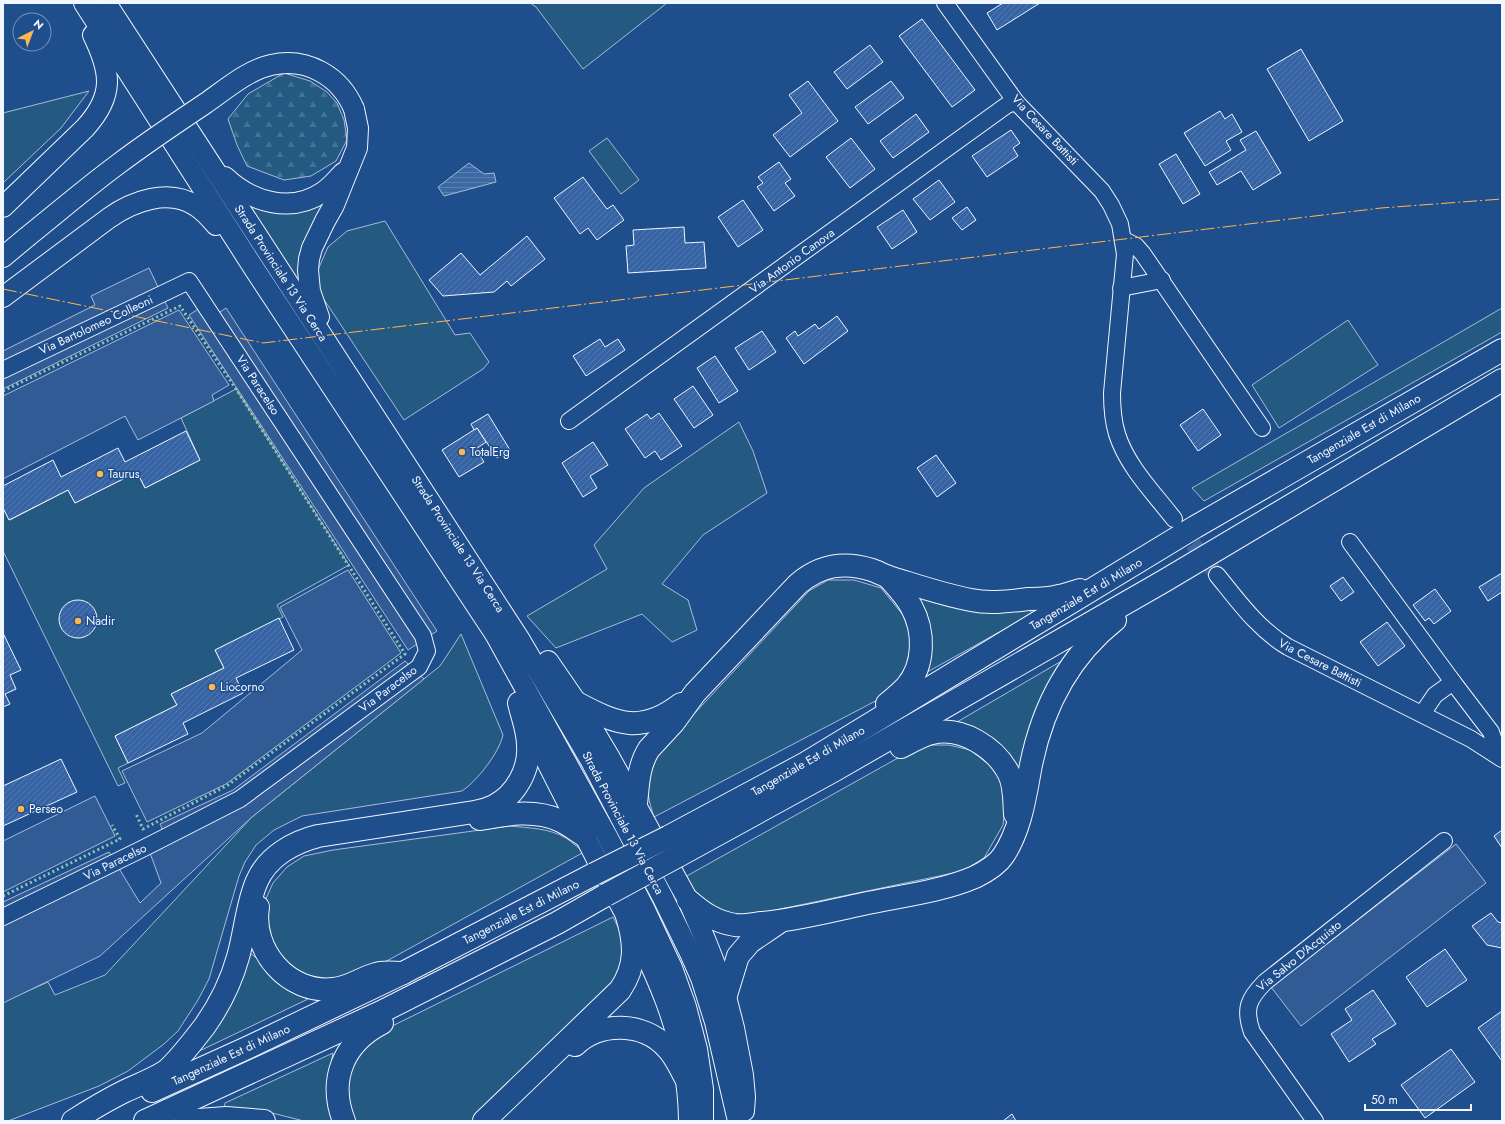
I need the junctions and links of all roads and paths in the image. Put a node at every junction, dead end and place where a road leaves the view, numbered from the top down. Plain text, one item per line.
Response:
1 (76, 3) edge
2 (84, 3) edge
3 (106, 3) edge
4 (945, 3) edge
5 (1016, 102) junction
6 (201, 149) junction
7 (354, 158) junction
8 (3, 207) edge
9 (1124, 240) junction
10 (3, 257) edge
11 (256, 270) junction
12 (1162, 280) junction
13 (190, 281) joint
14 (1121, 288) junction
15 (3, 297) edge
16 (330, 348) junction
17 (1502, 350) edge
18 (3, 370) edge
19 (1502, 380) edge
20 (569, 422) dead end
21 (1262, 428) dead end
22 (1174, 519) tunnel mouth
23 (1195, 527) junction
24 (1350, 542) dead end
25 (440, 550) junction
26 (479, 575) junction
27 (1217, 575) tunnel mouth
28 (888, 577) junction
29 (1164, 581) junction
30 (1453, 682) junction
31 (695, 693) junction
32 (519, 703) junction
33 (577, 703) junction
34 (1422, 714) junction
35 (1498, 756) edge
36 (806, 763) junction
37 (833, 771) junction
38 (636, 804) junction
39 (1015, 831) junction
40 (585, 836) junction
41 (1444, 841) dead end
42 (688, 900) junction
43 (626, 916) junction
44 (3, 917) edge
45 (779, 922) junction
46 (461, 971) junction
47 (403, 973) junction
48 (726, 995) junction
49 (685, 1077) junction
50 (73, 1121) edge
51 (86, 1121) edge
52 (145, 1121) edge
53 (185, 1121) edge
54 (264, 1121) edge
55 (344, 1121) edge
56 (484, 1121) edge
57 (496, 1121) edge
58 (689, 1121) edge
59 (703, 1121) edge
60 (738, 1121) edge
61 (742, 1121) edge
62 (1315, 1121) edge

1 - 8 main road
2 - 11 main road, Strada Provinciale 13 Via Cerca
3 - 6 main road, Strada Provinciale 13 Via Cerca
4 - 5 street, Via Cesare Battisti
5 - 9 street, Via Cesare Battisti
5 - 20 street, Via Antonio Canova
6 - 7 main road
6 - 16 main road, Strada Provinciale 13 Via Cerca
7 - 10 main road, bridge
7 - 16 main road
9 - 12 street
9 - 14 street, Via Cesare Battisti
11 - 15 main road
11 - 25 main road, Strada Provinciale 13 Via Cerca
12 - 14 street
12 - 21 street
13 - 18 street, Via Bartolomeo Colleoni
13 - 44 street, Via Paracelso
14 - 22 street, Via Cesare Battisti
16 - 26 main road, Strada Provinciale 13 Via Cerca
17 - 23 highway, Tangenziale Est di Milano
19 - 29 highway, Tangenziale Est di Milano
23 - 28 highway
23 - 36 highway, Tangenziale Est di Milano
24 - 30 street, Via Cesare Battisti
25 - 32 main road
25 - 59 main road, Strada Provinciale 13 Via Cerca
26 - 33 main road
26 - 60 main road, Strada Provinciale 13 Via Cerca
27 - 34 street, Via Cesare Battisti
28 - 31 highway
28 - 36 highway
29 - 37 highway, Tangenziale Est di Milano
29 - 39 highway
30 - 34 street
30 - 35 street, Via Cesare Battisti
31 - 33 highway
31 - 38 highway
32 - 40 main road
32 - 50 highway
33 - 38 main road
34 - 35 street, Via Cesare Battisti
36 - 47 highway, Tangenziale Est di Milano, bridge
37 - 39 highway
37 - 46 highway, Tangenziale Est di Milano, bridge
38 - 42 main road
39 - 45 highway
40 - 43 main road
40 - 47 highway
41 - 62 street, Via Salvo D'Acquisto
42 - 45 highway
42 - 48 main road
43 - 49 main road
43 - 56 highway
45 - 48 highway
46 - 52 highway, Tangenziale Est di Milano
46 - 55 highway
47 - 51 highway, Tangenziale Est di Milano
48 - 61 main road
49 - 57 highway
49 - 58 main road
53 - 54 highway

